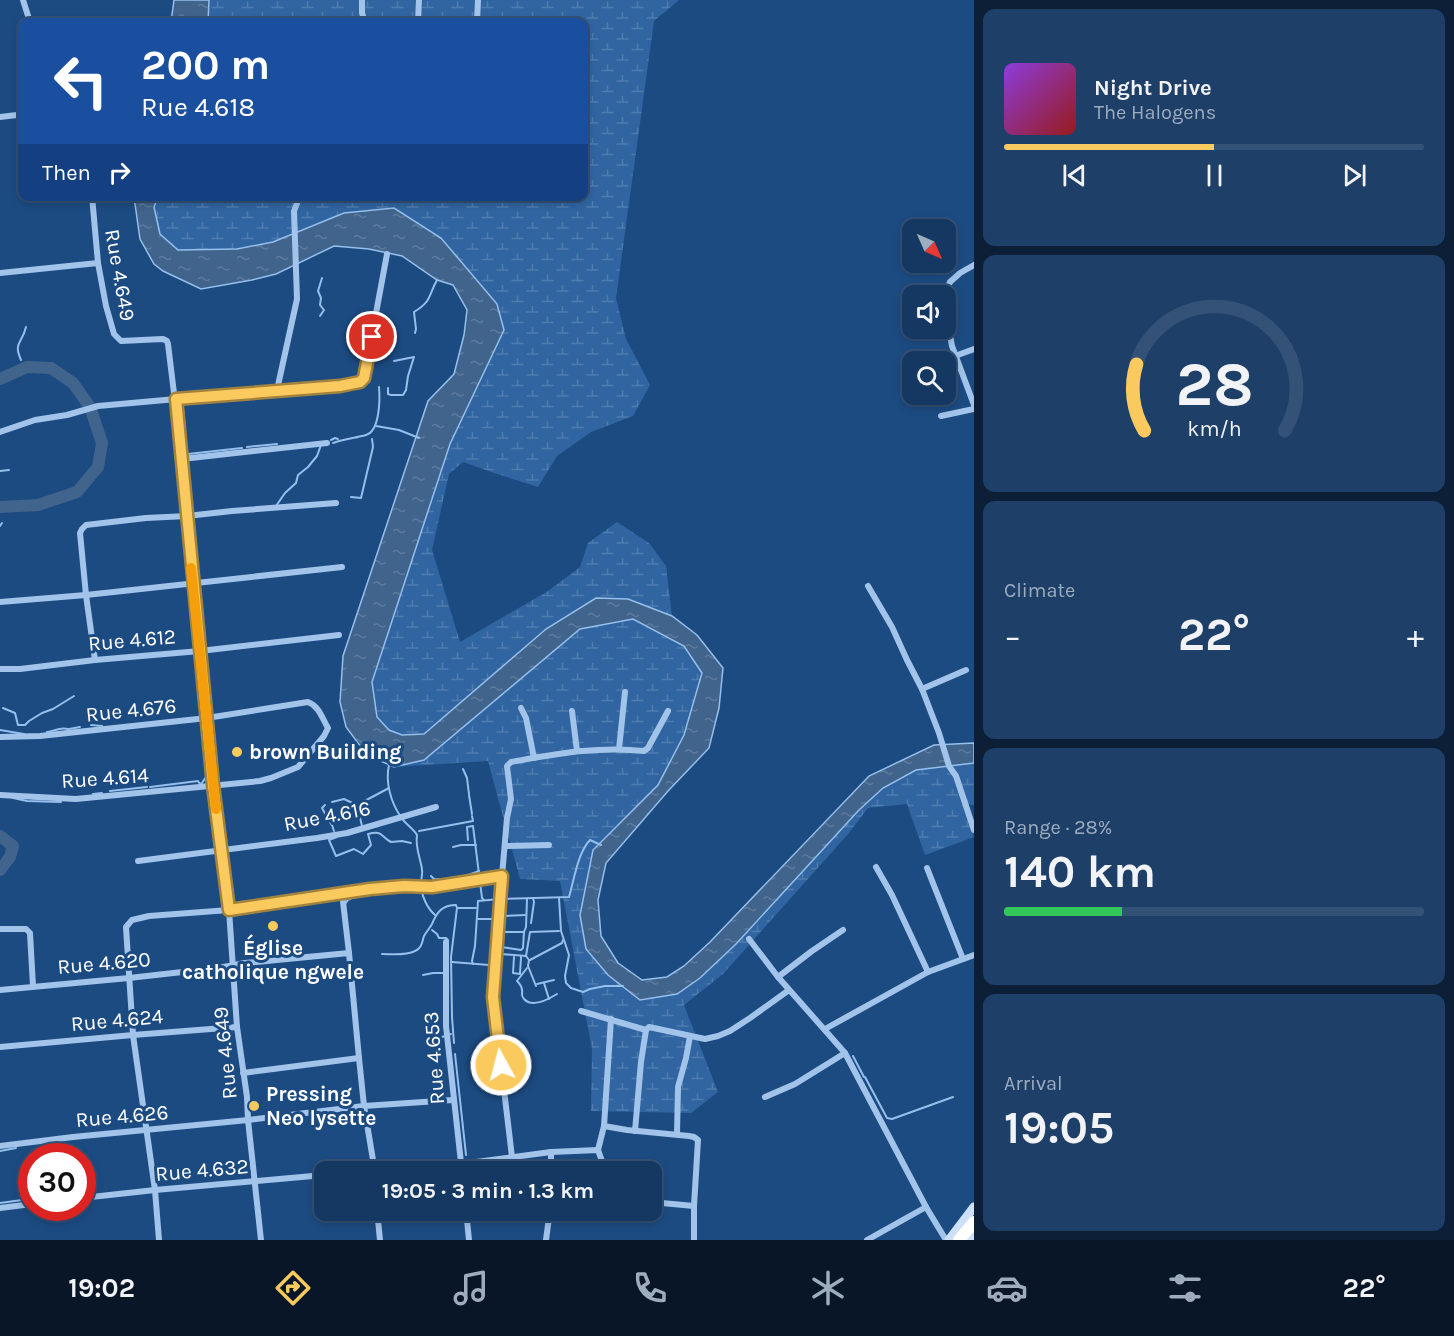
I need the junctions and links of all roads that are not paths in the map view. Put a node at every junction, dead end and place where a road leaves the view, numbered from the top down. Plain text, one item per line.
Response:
1 (23, 0) edge
2 (363, 0) edge
3 (419, 0) edge
4 (478, 0) edge
5 (29, 18) edge
6 (364, 18) edge
7 (418, 18) edge
8 (477, 18) edge
9 (18, 116) edge
10 (0, 117) edge
11 (92, 201) edge
12 (298, 201) edge
13 (387, 254) dead end
14 (98, 263) junction
15 (974, 265) edge
16 (0, 273) edge
17 (974, 349) edge
18 (954, 351) edge
19 (956, 356) edge
20 (956, 359) edge
21 (277, 390) junction
22 (176, 399) junction
23 (974, 407) edge
24 (941, 416) dead end
25 (0, 432) edge
26 (327, 443) dead end
27 (182, 459) junction
28 (336, 503) dead end
29 (187, 516) junction
30 (342, 567) dead end
31 (193, 583) junction
32 (868, 586) dead end
33 (86, 595) junction
34 (0, 602) edge
35 (339, 635) dead end
36 (200, 651) junction
37 (95, 660) junction
38 (0, 669) edge
39 (966, 670) dead end
40 (922, 689) junction
41 (625, 692) dead end
42 (521, 708) dead end
43 (572, 711) dead end
44 (668, 711) dead end
45 (207, 718) junction
46 (0, 737) edge
47 (619, 749) junction
48 (577, 751) junction
49 (534, 758) junction
50 (213, 785) junction
51 (0, 795) edge
52 (436, 807) dead end
53 (974, 830) edge
54 (549, 845) dead end
55 (505, 846) junction
56 (222, 850) junction
57 (138, 861) dead end
58 (876, 867) dead end
59 (927, 868) dead end
60 (502, 876) junction
61 (342, 893) junction
62 (229, 910) junction
63 (0, 929) edge
64 (843, 930) dead end
65 (749, 939) dead end
66 (446, 942) dead end
67 (349, 953) junction
68 (974, 955) edge
69 (963, 959) junction
70 (234, 965) junction
71 (928, 972) junction
72 (778, 977) junction
73 (129, 978) junction
74 (33, 986) junction
75 (0, 990) edge
76 (789, 990) junction
77 (581, 1011) dead end
78 (611, 1019) junction
79 (237, 1027) junction
80 (825, 1029) junction
81 (646, 1030) junction
82 (133, 1035) junction
83 (690, 1036) junction
84 (0, 1047) edge
85 (844, 1053) junction
86 (358, 1058) junction
87 (243, 1072) junction
88 (765, 1097) dead end
89 (453, 1100) junction
90 (364, 1107) junction
91 (248, 1120) junction
92 (604, 1126) junction
93 (146, 1130) junction
94 (635, 1131) junction
95 (677, 1134) junction
96 (0, 1146) edge
97 (598, 1150) junction
98 (551, 1152) junction
99 (512, 1157) junction
100 (373, 1161) edge
101 (461, 1161) edge
102 (483, 1161) edge
103 (551, 1161) edge
104 (601, 1161) edge
105 (314, 1176) edge
106 (254, 1182) junction
107 (155, 1190) junction
108 (96, 1196) edge
109 (662, 1203) edge
110 (18, 1206) edge
111 (694, 1206) junction
112 (926, 1207) junction
113 (974, 1207) edge
114 (0, 1208) edge
115 (378, 1221) edge
116 (467, 1221) edge
117 (549, 1221) edge
118 (974, 1222) edge
119 (974, 1235) edge
120 (159, 1240) edge
121 (261, 1240) edge
122 (380, 1240) edge
123 (469, 1240) edge
124 (546, 1240) edge
125 (694, 1240) edge
126 (867, 1240) edge
127 (947, 1240) edge
128 (959, 1240) edge
129 (970, 1240) edge

1 - 5 street
2 - 6 street
3 - 7 street
4 - 8 street
9 - 10 street
11 - 14 street, Rue 4.649
12 - 21 street
13 - 21 street
14 - 16 street
14 - 22 street, Rue 4.649
15 - 18 street
17 - 19 street
20 - 23 street
21 - 22 street
22 - 25 street
22 - 27 street, Rue 4.649
23 - 24 street
26 - 27 street
27 - 29 street, Rue 4.649
28 - 29 street
29 - 31 street, Rue 4.649
29 - 33 street
30 - 31 street
31 - 33 street
31 - 36 street, Rue 4.649
32 - 40 street
33 - 34 street
33 - 37 street
35 - 36 street, Rue 4.612
36 - 37 street, Rue 4.612
36 - 45 street, Rue 4.649
37 - 38 street, Rue 4.612
39 - 40 street
40 - 53 street
41 - 47 street
42 - 49 street
43 - 48 street
44 - 47 street
45 - 46 street, Rue 4.676
45 - 50 street, Rue 4.649
45 - 50 street, Rue 4.676
47 - 48 street
48 - 49 street
49 - 55 street
50 - 51 street, Rue 4.614
50 - 56 street, Rue 4.649
52 - 56 street, Rue 4.616
54 - 55 street
55 - 60 street
56 - 57 street, Rue 4.616
56 - 62 street, Rue 4.649
58 - 71 street
59 - 69 street
60 - 61 street
60 - 99 street
61 - 62 street
61 - 67 street
62 - 70 street, Rue 4.649
62 - 73 street
63 - 74 street
64 - 72 street
65 - 72 street
66 - 89 street, Rue 4.653
67 - 70 street, Rue 4.620
67 - 86 street
68 - 69 street
69 - 71 street
70 - 73 street, Rue 4.620
70 - 79 street, Rue 4.649
71 - 80 street
72 - 76 street
73 - 74 street, Rue 4.620
73 - 82 street
74 - 75 street, Rue 4.620
76 - 80 street
76 - 83 street
77 - 78 street
78 - 81 street
78 - 92 street
79 - 82 street, Rue 4.624
79 - 87 street, Rue 4.649
80 - 85 street
81 - 83 street
81 - 94 street
82 - 84 street, Rue 4.624
82 - 93 street
83 - 95 street
85 - 88 street
85 - 112 street
86 - 87 street
86 - 90 street
87 - 91 street, Rue 4.649
89 - 90 street, Rue 4.626
89 - 101 street, Rue 4.653
90 - 91 street, Rue 4.626
90 - 100 street
91 - 93 street, Rue 4.626
91 - 106 street, Rue 4.649
92 - 94 street
92 - 97 street
93 - 96 street, Rue 4.626
93 - 107 street
94 - 95 street
95 - 111 street
97 - 98 street
97 - 104 street
98 - 99 street
98 - 103 street
99 - 102 street
105 - 106 street, Rue 4.632
106 - 107 street, Rue 4.632
106 - 121 street, Rue 4.649
107 - 108 street, Rue 4.632
107 - 120 street
109 - 111 street
110 - 114 street
111 - 125 street
112 - 126 street
112 - 127 street
113 - 127 main road
115 - 122 street
116 - 123 street
117 - 124 street
118 - 128 highway
119 - 129 main road

